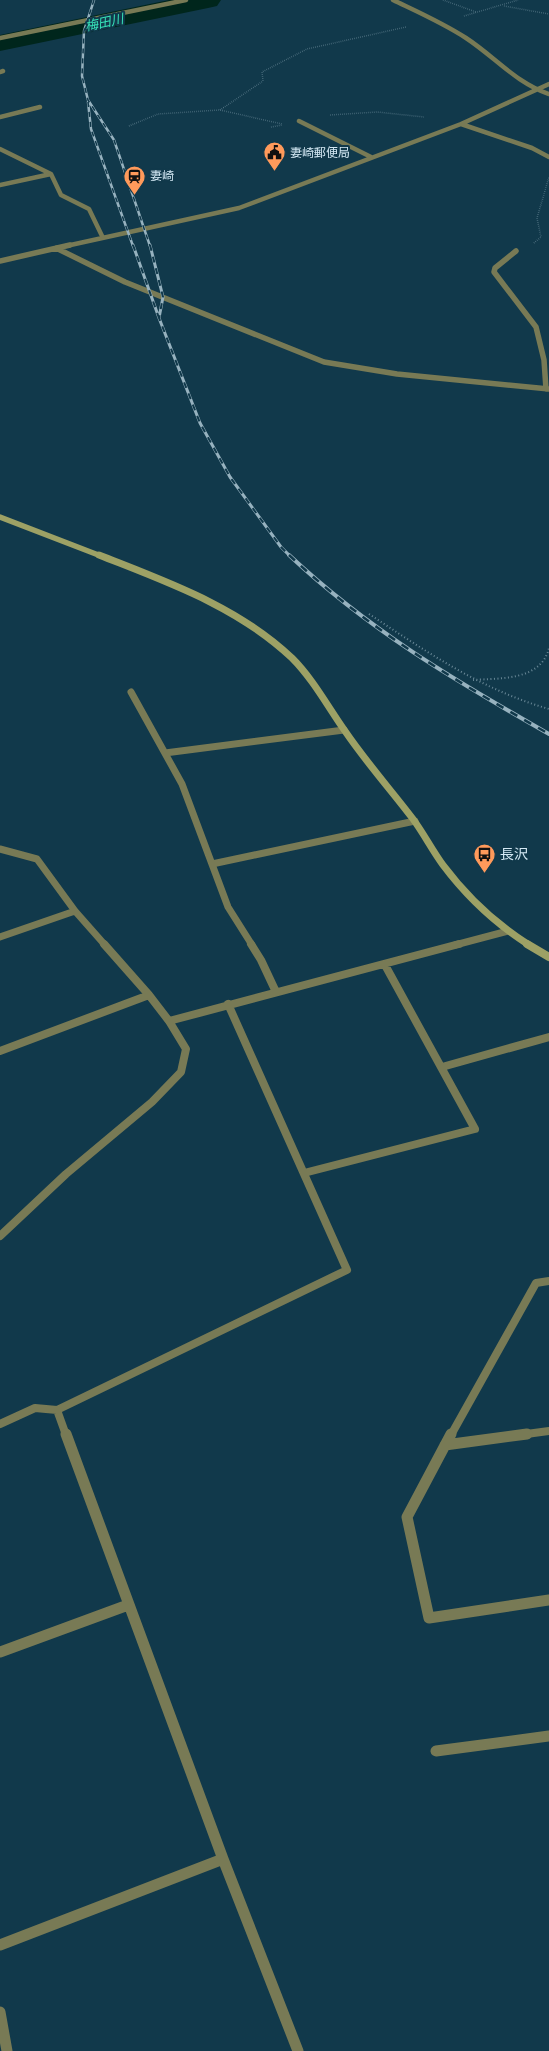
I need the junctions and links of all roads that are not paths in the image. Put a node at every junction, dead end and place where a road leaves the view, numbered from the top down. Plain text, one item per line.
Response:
1 (186, 0) edge
2 (393, 0) edge
3 (0, 38) edge
4 (549, 84) edge
5 (535, 90) junction
6 (549, 94) edge
7 (40, 107) dead end
8 (0, 117) edge
9 (299, 121) road end
10 (461, 124) junction
11 (0, 149) edge
12 (371, 157) junction
13 (549, 157) edge
14 (51, 174) junction
15 (0, 185) edge
16 (103, 238) junction
17 (56, 248) junction
18 (516, 251) road end
19 (0, 261) edge
20 (547, 389) edge
21 (0, 516) edge
22 (132, 692) dead end
23 (344, 730) junction
24 (165, 753) junction
25 (415, 821) junction
26 (0, 849) edge
27 (212, 864) junction
28 (75, 911) junction
29 (508, 931) junction
30 (0, 937) edge
31 (549, 957) edge
32 (385, 965) junction
33 (276, 992) junction
34 (149, 995) junction
35 (228, 1004) junction
36 (169, 1021) junction
37 (549, 1037) edge
38 (0, 1051) edge
39 (442, 1067) junction
40 (304, 1173) junction
41 (1, 1234) edge
42 (549, 1281) edge
43 (57, 1410) junction
44 (0, 1424) edge
45 (549, 1431) edge
46 (445, 1445) junction
47 (549, 1600) edge
48 (128, 1605) junction
49 (0, 1652) edge
50 (549, 1736) edge
51 (436, 1751) dead end
52 (223, 1859) junction
53 (0, 1945) edge
54 (0, 2012) edge
55 (7, 2051) edge
56 (298, 2051) edge

1 - 3 street
2 - 5 street
4 - 5 street
5 - 6 street
5 - 10 street
7 - 8 street
9 - 12 street
10 - 12 street
10 - 13 street
11 - 14 street
12 - 16 street
14 - 15 street
14 - 16 street
16 - 17 street
17 - 19 street
17 - 20 street
18 - 20 street
21 - 23 street
22 - 24 street
23 - 24 street
23 - 25 street
24 - 27 street
25 - 27 street
25 - 29 street
26 - 28 street
27 - 33 street
28 - 30 street
28 - 34 street
29 - 31 street
29 - 32 street
32 - 33 street
32 - 39 street
33 - 35 street
34 - 36 street
34 - 38 street
35 - 36 street
35 - 40 street
36 - 41 street
37 - 39 street
39 - 40 street
40 - 43 street
42 - 46 street
43 - 44 street
43 - 48 street
45 - 46 street
46 - 47 street
48 - 49 street
48 - 52 street
50 - 51 street
52 - 53 street
52 - 56 street
54 - 55 street

